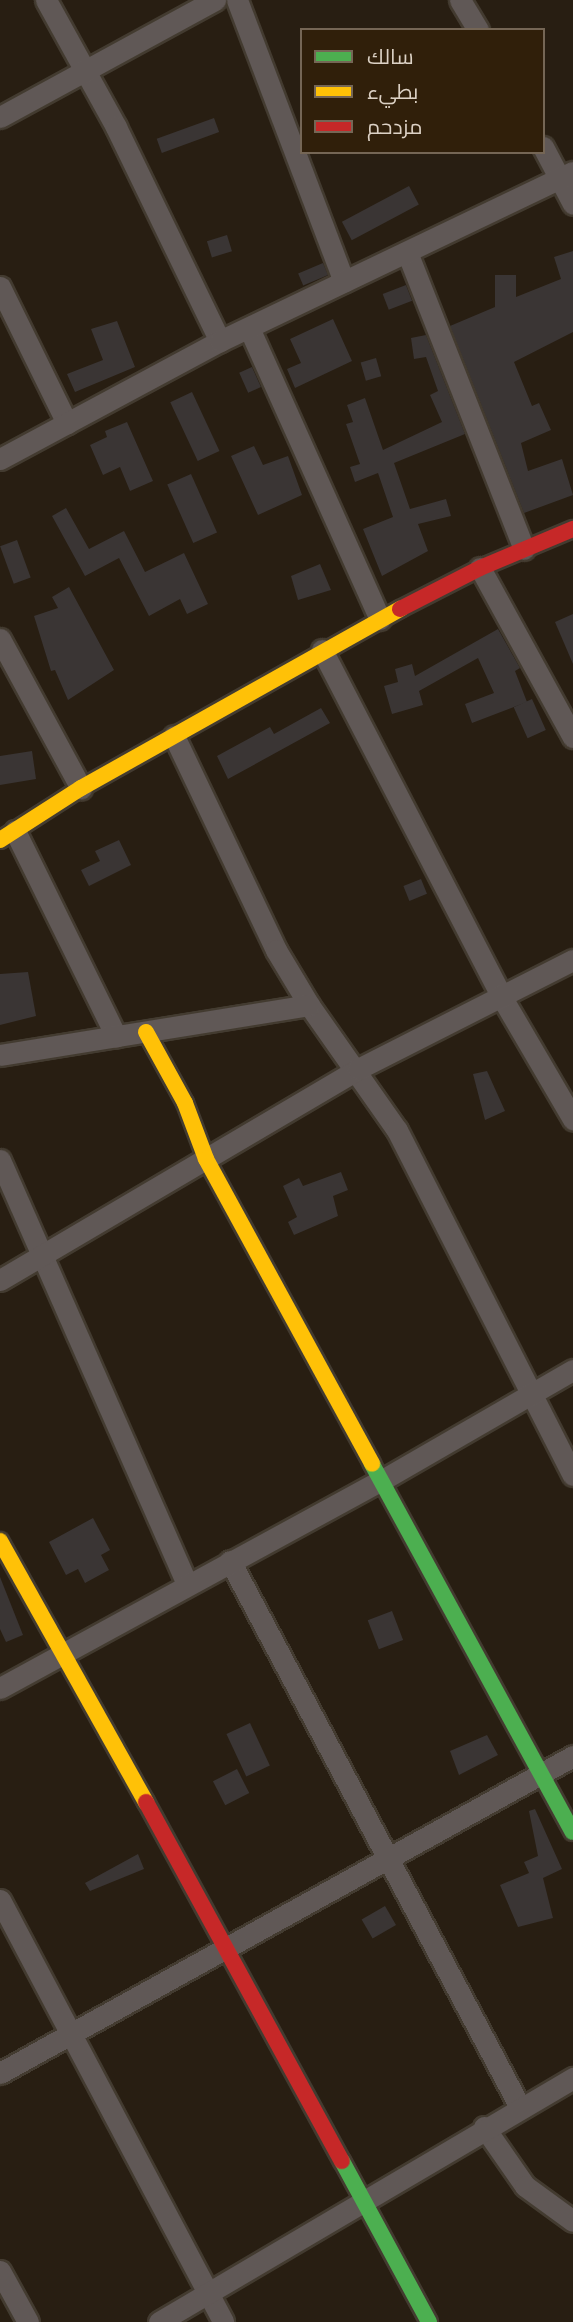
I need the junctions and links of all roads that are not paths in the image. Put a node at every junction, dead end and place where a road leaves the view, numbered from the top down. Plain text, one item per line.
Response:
1 (46, 0) edge
2 (215, 0) edge
3 (237, 0) edge
4 (460, 0) edge
5 (477, 28) edge
6 (84, 74) junction
7 (0, 117) edge
8 (545, 149) edge
9 (567, 176) edge
10 (573, 204) edge
11 (407, 252) junction
12 (344, 281) junction
13 (0, 287) edge
14 (249, 328) junction
15 (220, 341) junction
16 (67, 423) junction
17 (0, 459) edge
18 (573, 529) edge
19 (524, 549) junction
20 (480, 568) junction
21 (380, 619) junction
22 (0, 639) edge
23 (322, 650) junction
24 (174, 736) junction
25 (573, 737) edge
26 (81, 788) junction
27 (8, 835) edge
28 (573, 960) edge
29 (501, 996) junction
30 (309, 1005) junction
31 (146, 1032) junction
32 (116, 1036) junction
33 (0, 1055) edge
34 (358, 1069) junction
35 (573, 1119) edge
36 (206, 1159) junction
37 (0, 1160) edge
38 (40, 1257) junction
39 (0, 1280) edge
40 (573, 1370) edge
41 (532, 1392) junction
42 (573, 1475) edge
43 (384, 1479) junction
44 (0, 1541) edge
45 (230, 1561) junction
46 (187, 1584) junction
47 (63, 1653) junction
48 (0, 1688) edge
49 (573, 1756) edge
50 (541, 1774) junction
51 (573, 1832) edge
52 (388, 1859) junction
53 (0, 1900) edge
54 (228, 1949) junction
55 (72, 2033) junction
56 (0, 2073) edge
57 (573, 2078) edge
58 (520, 2106) junction
59 (484, 2127) junction
60 (360, 2200) junction
61 (573, 2221) edge
62 (0, 2271) edge
63 (208, 2295) junction
64 (28, 2322) edge
65 (159, 2322) edge
66 (223, 2322) edge
67 (429, 2322) edge

1 - 6 street
2 - 6 street
3 - 12 street
4 - 5 street
6 - 7 street
6 - 15 street
8 - 9 street
9 - 10 street
9 - 11 street
11 - 12 street
11 - 19 street
12 - 14 street
13 - 16 street
14 - 15 street
14 - 21 street
15 - 16 street
16 - 17 street
18 - 19 street
19 - 20 street
20 - 21 street
20 - 25 street
21 - 23 street
22 - 26 street
23 - 24 street
23 - 29 street
24 - 26 street
24 - 30 street
26 - 27 street
27 - 32 street
28 - 29 street
29 - 34 street
29 - 35 street
30 - 31 street
30 - 34 street
31 - 32 street
31 - 36 street
32 - 33 street
34 - 36 street
34 - 41 street
36 - 38 street
36 - 43 street
37 - 38 street
38 - 39 street
38 - 46 street
40 - 41 street
41 - 42 street
41 - 43 street
43 - 45 street
43 - 50 street
44 - 47 street
45 - 46 street
45 - 52 street
46 - 47 street
47 - 48 street
47 - 54 street
49 - 50 street
50 - 51 street
50 - 52 street
52 - 54 street
52 - 58 street
53 - 55 street
54 - 55 street
54 - 60 street
55 - 56 street
55 - 63 street
57 - 58 street
58 - 59 street
59 - 60 street
59 - 61 street
60 - 63 street
60 - 67 street
62 - 64 street
63 - 65 street
63 - 66 street

